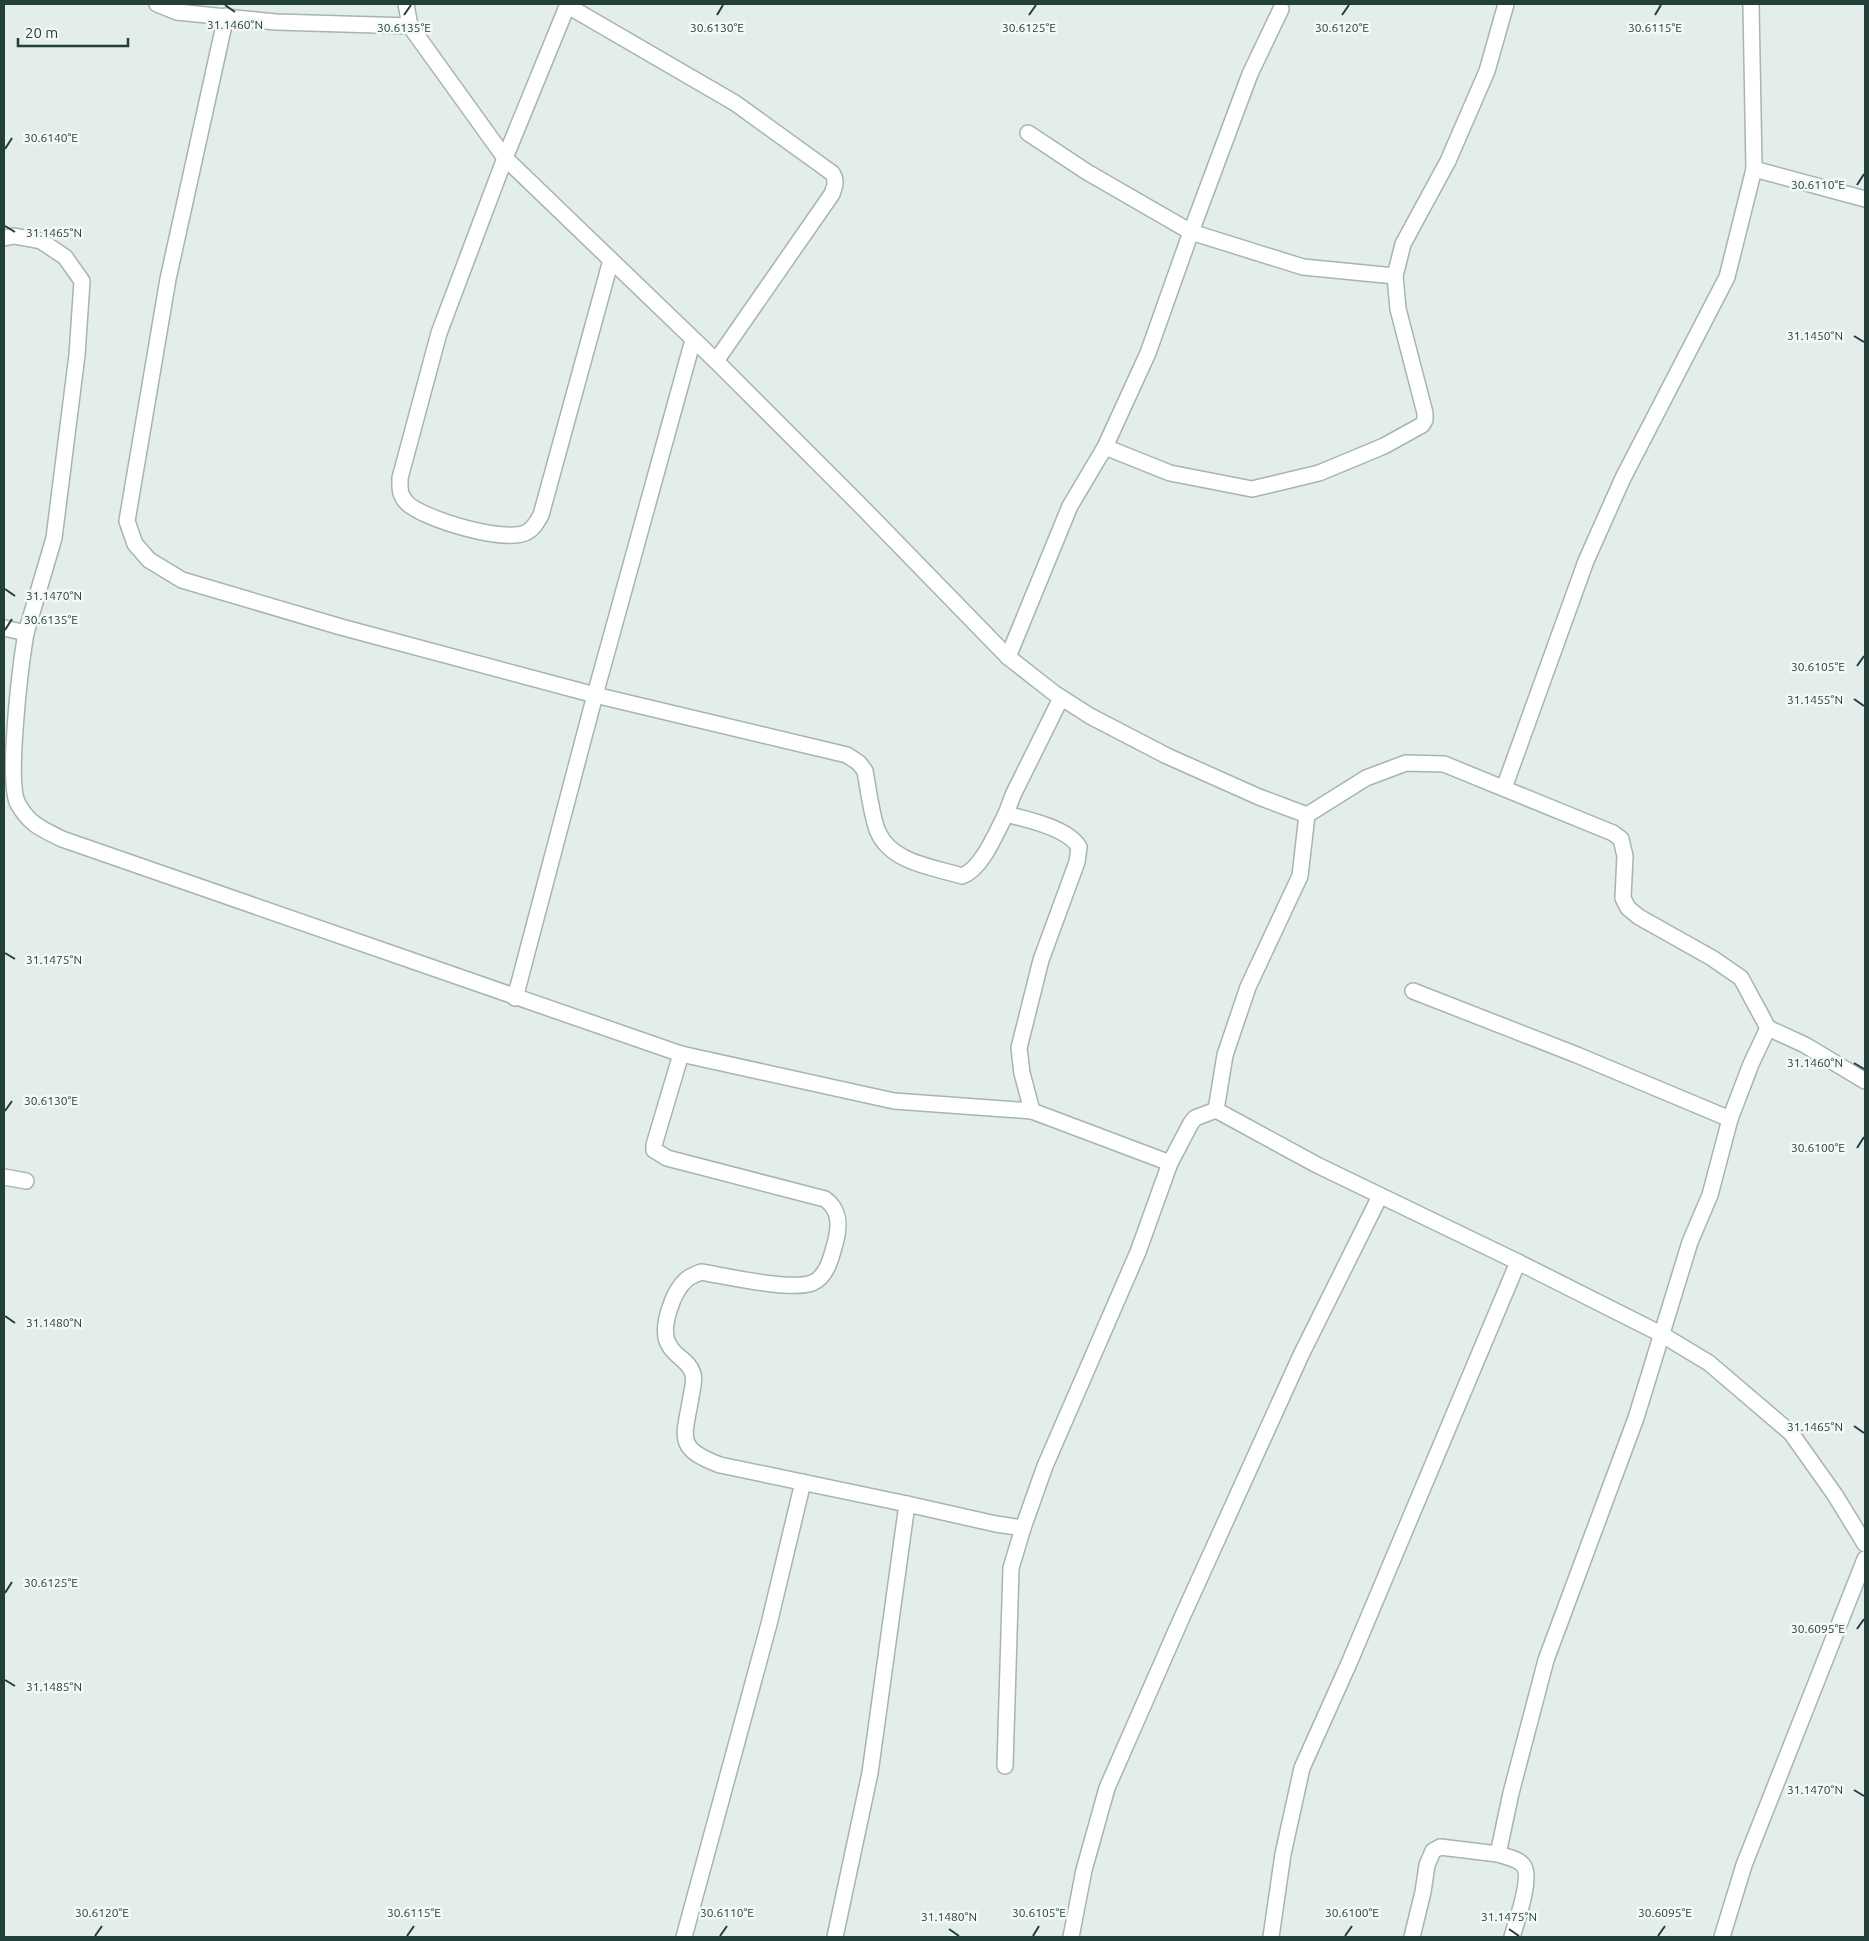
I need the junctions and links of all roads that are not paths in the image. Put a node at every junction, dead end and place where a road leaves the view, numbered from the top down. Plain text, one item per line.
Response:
1 (157, 4) edge
2 (406, 4) edge
3 (1506, 4) edge
4 (1751, 4) edge
5 (568, 5) edge
6 (1281, 9) dead end
7 (226, 16) junction
8 (410, 26) junction
9 (1028, 134) dead end
10 (505, 158) junction
11 (1754, 169) junction
12 (1865, 199) edge
13 (1190, 232) junction
14 (4, 238) edge
15 (610, 260) junction
16 (1395, 276) junction
17 (693, 340) junction
18 (716, 361) junction
19 (1105, 447) junction
20 (4, 628) edge
21 (26, 633) junction
22 (1008, 657) junction
23 (595, 695) junction
24 (1061, 698) junction
25 (1504, 788) junction
26 (1006, 814) junction
27 (1307, 815) junction
28 (1413, 991) dead end
29 (515, 998) junction
30 (1768, 1028) junction
31 (681, 1054) junction
32 (1865, 1081) edge
33 (1216, 1110) junction
34 (1032, 1111) junction
35 (1730, 1119) junction
36 (1170, 1164) junction
37 (4, 1177) edge
38 (26, 1181) dead end
39 (1380, 1196) junction
40 (1518, 1262) junction
41 (1661, 1334) junction
42 (803, 1482) junction
43 (908, 1504) junction
44 (1023, 1528) junction
45 (1865, 1544) edge
46 (1865, 1558) edge
47 (1005, 1766) dead end
48 (1498, 1854) junction
49 (684, 1937) edge
50 (835, 1937) edge
51 (1072, 1937) edge
52 (1272, 1937) edge
53 (1412, 1937) edge
54 (1512, 1937) edge
55 (1722, 1937) edge

1 - 7 street
2 - 8 street
3 - 16 street
4 - 11 street
5 - 10 street
5 - 18 street
6 - 13 street
7 - 8 street
7 - 23 street
8 - 10 street
9 - 13 street
10 - 15 street
10 - 15 street
11 - 12 street
11 - 25 street
13 - 16 street
13 - 19 street
14 - 21 street
15 - 17 street
16 - 19 street
17 - 18 street
17 - 23 street
18 - 22 street
19 - 22 street
20 - 21 street
21 - 29 street
22 - 24 street
23 - 26 street
23 - 29 street
24 - 26 street
24 - 27 street
25 - 27 street
25 - 30 street
26 - 34 street
27 - 33 street
28 - 35 street
29 - 31 street
30 - 32 street
30 - 35 street
31 - 34 street
31 - 42 street
33 - 36 street
33 - 39 street
34 - 36 street
35 - 41 street
36 - 44 street
37 - 38 street
39 - 40 street
39 - 51 street
40 - 41 street
40 - 52 street
41 - 45 street
41 - 48 street
42 - 43 street
42 - 49 street
43 - 44 street
43 - 50 street
44 - 47 street
46 - 55 street
48 - 53 street
48 - 54 street

